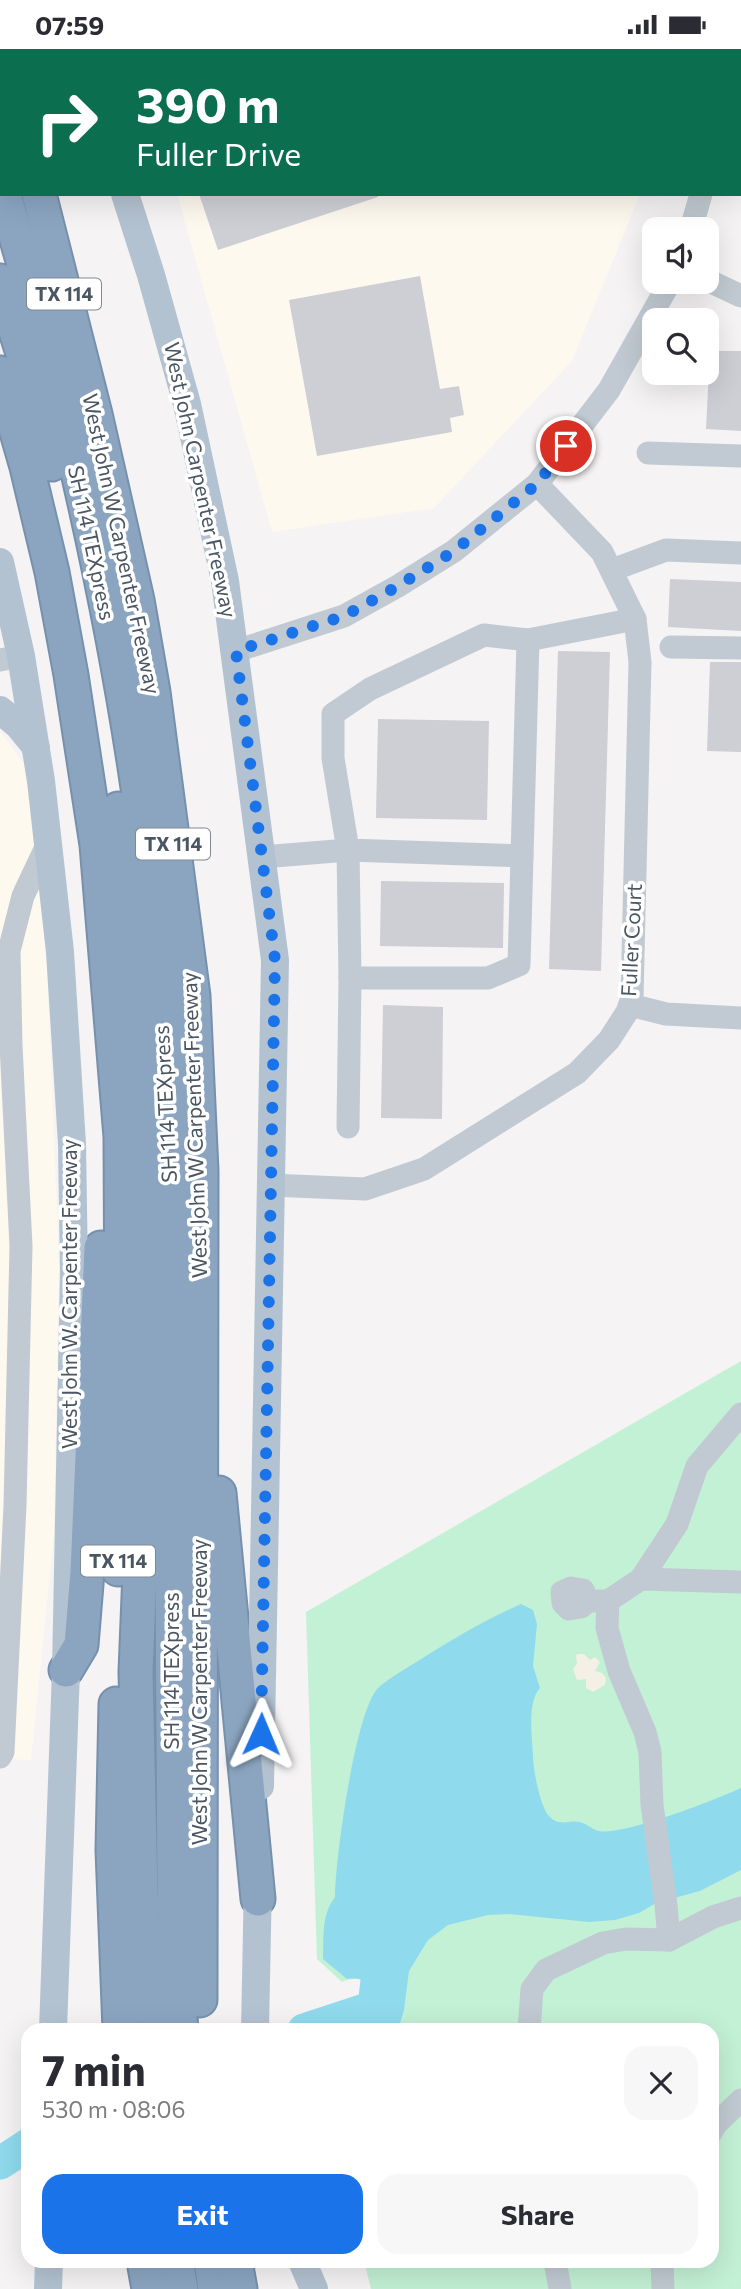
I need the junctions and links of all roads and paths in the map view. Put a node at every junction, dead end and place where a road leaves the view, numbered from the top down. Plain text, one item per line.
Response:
1 (5, 196) edge
2 (40, 196) edge
3 (59, 196) edge
4 (126, 196) edge
5 (700, 196) edge
6 (694, 217) edge
7 (0, 281) edge
8 (719, 286) edge
9 (663, 294) edge
10 (741, 296) edge
11 (0, 373) edge
12 (90, 394) junction
13 (648, 453) dead end
14 (741, 456) edge
15 (537, 484) junction
16 (741, 553) edge
17 (0, 562) edge
18 (612, 570) junction
19 (635, 619) junction
20 (528, 640) junction
21 (671, 647) dead end
22 (741, 648) edge
23 (236, 651) junction
24 (10, 658) edge
25 (0, 710) edge
26 (36, 747) junction
27 (48, 843) junction
28 (348, 850) junction
29 (522, 856) junction
30 (261, 857) junction
31 (350, 978) junction
32 (630, 1005) junction
33 (741, 1017) edge
34 (119, 1102) junction
35 (348, 1127) dead end
36 (270, 1185) junction
37 (10, 1245) edge
38 (201, 1300) junction
39 (741, 1414) edge
40 (8, 1505) edge
41 (641, 1580) junction
42 (741, 1582) edge
43 (65, 1670) junction
44 (0, 1757) edge
45 (258, 1899) junction
46 (741, 1908) edge
47 (668, 1940) junction
48 (191, 2017) edge
49 (53, 2023) edge
50 (133, 2023) edge
51 (255, 2023) edge
52 (530, 2023) edge
53 (741, 2099) edge
54 (719, 2120) edge
55 (49, 2268) edge
56 (145, 2268) edge
57 (177, 2268) edge
58 (212, 2268) edge
59 (236, 2268) edge
60 (305, 2268) edge
61 (556, 2268) edge
62 (662, 2268) edge
63 (48, 2289) edge
64 (149, 2289) edge
65 (181, 2289) edge
66 (215, 2289) edge
67 (240, 2289) edge
68 (314, 2289) edge
69 (560, 2289) edge
70 (663, 2289) edge

1 - 48 highway, SH 114 TEXpress
2 - 12 highway, West John W Carpenter Freeway / TX 114
3 - 12 highway
4 - 23 main road, West John Carpenter Freeway
5 - 6 street
7 - 50 highway, SH 114 TEXpress
8 - 10 street
9 - 15 street
11 - 34 highway, TX 114
12 - 38 highway, West John W Carpenter Freeway / TX 114
13 - 14 street
15 - 18 street, Fuller Court
15 - 23 street
16 - 18 street
17 - 24 main road, West John W. Carpenter Freeway
18 - 19 street, Fuller Court
19 - 20 street
19 - 32 street, Fuller Court
20 - 28 street
20 - 29 street
21 - 22 street
23 - 30 main road, West John Carpenter Freeway
24 - 26 main road, West John W. Carpenter Freeway
25 - 26 main road
26 - 27 main road, West John W. Carpenter Freeway
27 - 37 street
27 - 43 main road, West John W. Carpenter Freeway
28 - 29 street
28 - 30 street
28 - 31 street
29 - 31 street
30 - 36 main road, West John Carpenter Freeway
31 - 35 street
32 - 33 street
32 - 36 street, Fuller Court
34 - 43 highway
34 - 50 highway, TX 114
36 - 45 main road, West John Carpenter Freeway
37 - 40 street
38 - 45 highway
38 - 48 highway, West John W Carpenter Freeway / TX 114
39 - 41 street
40 - 44 street
41 - 42 street
41 - 47 street
43 - 49 main road, West John W. Carpenter Freeway
45 - 51 main road, West John Carpenter Freeway
46 - 47 street
47 - 52 street
53 - 54 street
55 - 63 main road
56 - 64 highway
57 - 65 highway
58 - 66 highway
59 - 67 highway
60 - 68 main road
61 - 69 street
62 - 70 street

